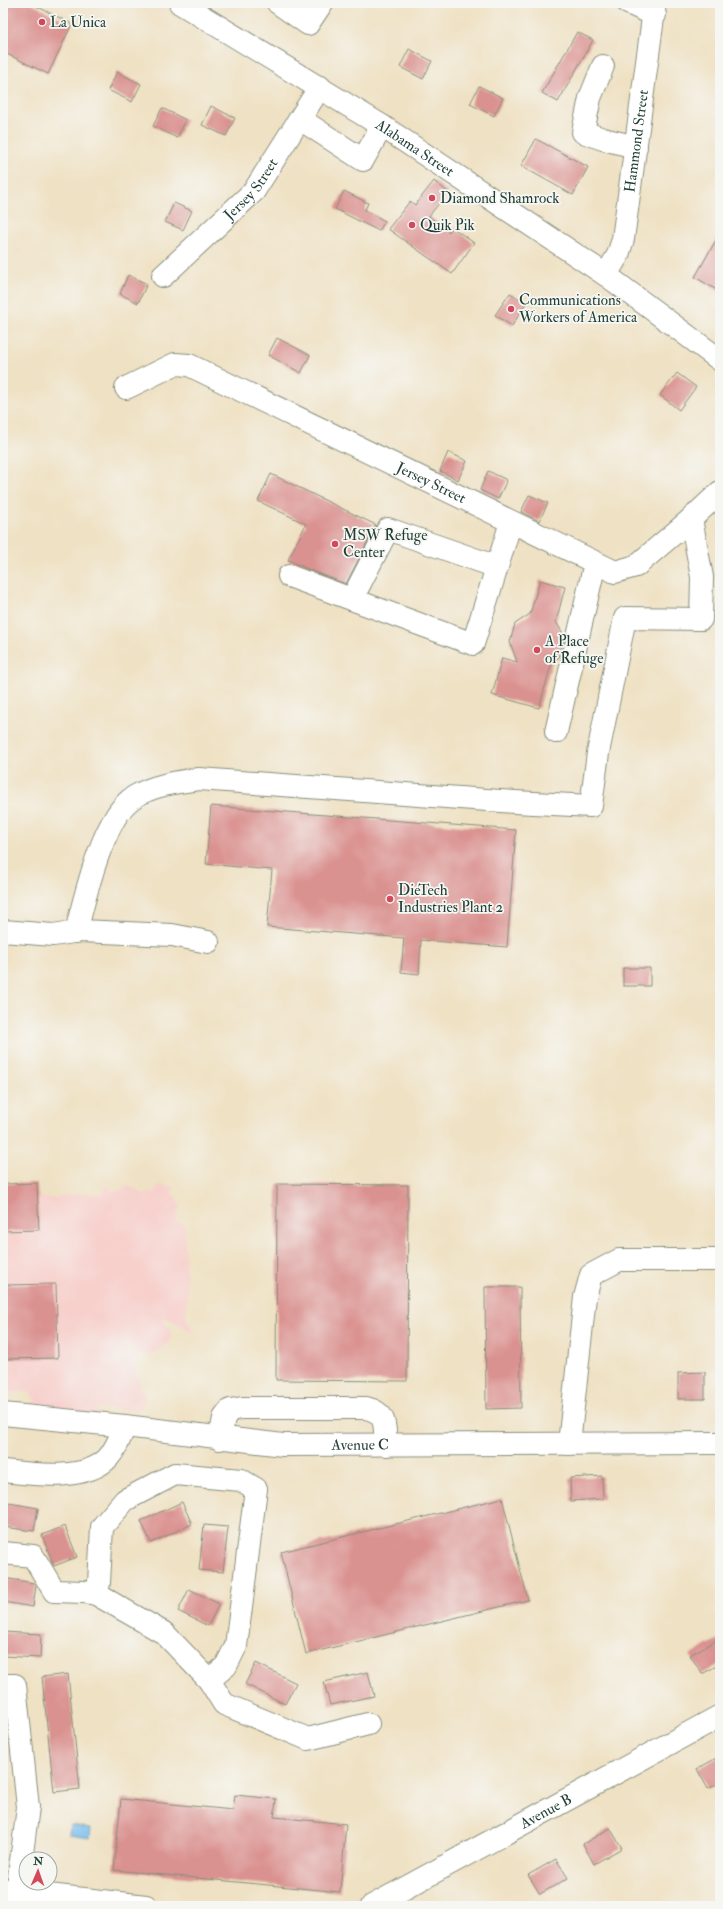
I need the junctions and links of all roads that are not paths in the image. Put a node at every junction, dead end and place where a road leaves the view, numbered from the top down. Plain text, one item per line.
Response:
1 (180, 3) edge
2 (278, 3) edge
3 (322, 3) edge
4 (628, 3) edge
5 (655, 9) edge
6 (603, 66) dead end
7 (320, 87) junction
8 (300, 119) junction
9 (382, 126) junction
10 (636, 147) junction
11 (606, 275) junction
12 (163, 276) dead end
13 (720, 360) edge
14 (126, 388) dead end
15 (720, 492) edge
16 (691, 519) junction
17 (511, 522) junction
18 (595, 563) junction
19 (497, 567) junction
20 (289, 576) dead end
21 (352, 599) junction
22 (556, 732) dead end
23 (3, 931) edge
24 (76, 932) junction
25 (208, 942) dead end
26 (720, 1259) edge
27 (3, 1414) edge
28 (124, 1426) junction
29 (220, 1439) junction
30 (720, 1443) edge
31 (569, 1444) junction
32 (386, 1445) junction
33 (3, 1471) edge
34 (3, 1553) edge
35 (96, 1594) junction
36 (209, 1680) junction
37 (3, 1685) edge
38 (720, 1716) edge
39 (368, 1724) dead end
40 (10, 1891) edge
41 (146, 1906) edge
42 (372, 1906) edge

1 - 7 street, Alabama Street
2 - 3 street
4 - 5 street
5 - 10 street, Hammond Street
6 - 10 street
7 - 8 street, Jersey Street
7 - 9 street, Alabama Street
8 - 9 street
8 - 12 street, Jersey Street
9 - 11 street, Alabama Street
10 - 11 street, Hammond Street
11 - 13 street, Alabama Street
14 - 17 street, Jersey Street
15 - 16 street, Jersey Street
16 - 18 street, Jersey Street
16 - 24 street
17 - 18 street, Jersey Street
17 - 19 street
18 - 22 street
19 - 21 street
19 - 21 street
20 - 21 street
23 - 24 street
24 - 25 street
26 - 31 street
27 - 28 street, Avenue C
28 - 29 street, Avenue C
28 - 33 street
29 - 32 street, Avenue C
29 - 32 street
30 - 31 street, Avenue C
31 - 32 street, Avenue C
34 - 35 street
35 - 36 street
35 - 36 street
36 - 39 street
37 - 40 street
38 - 42 street, Avenue B
40 - 41 street

